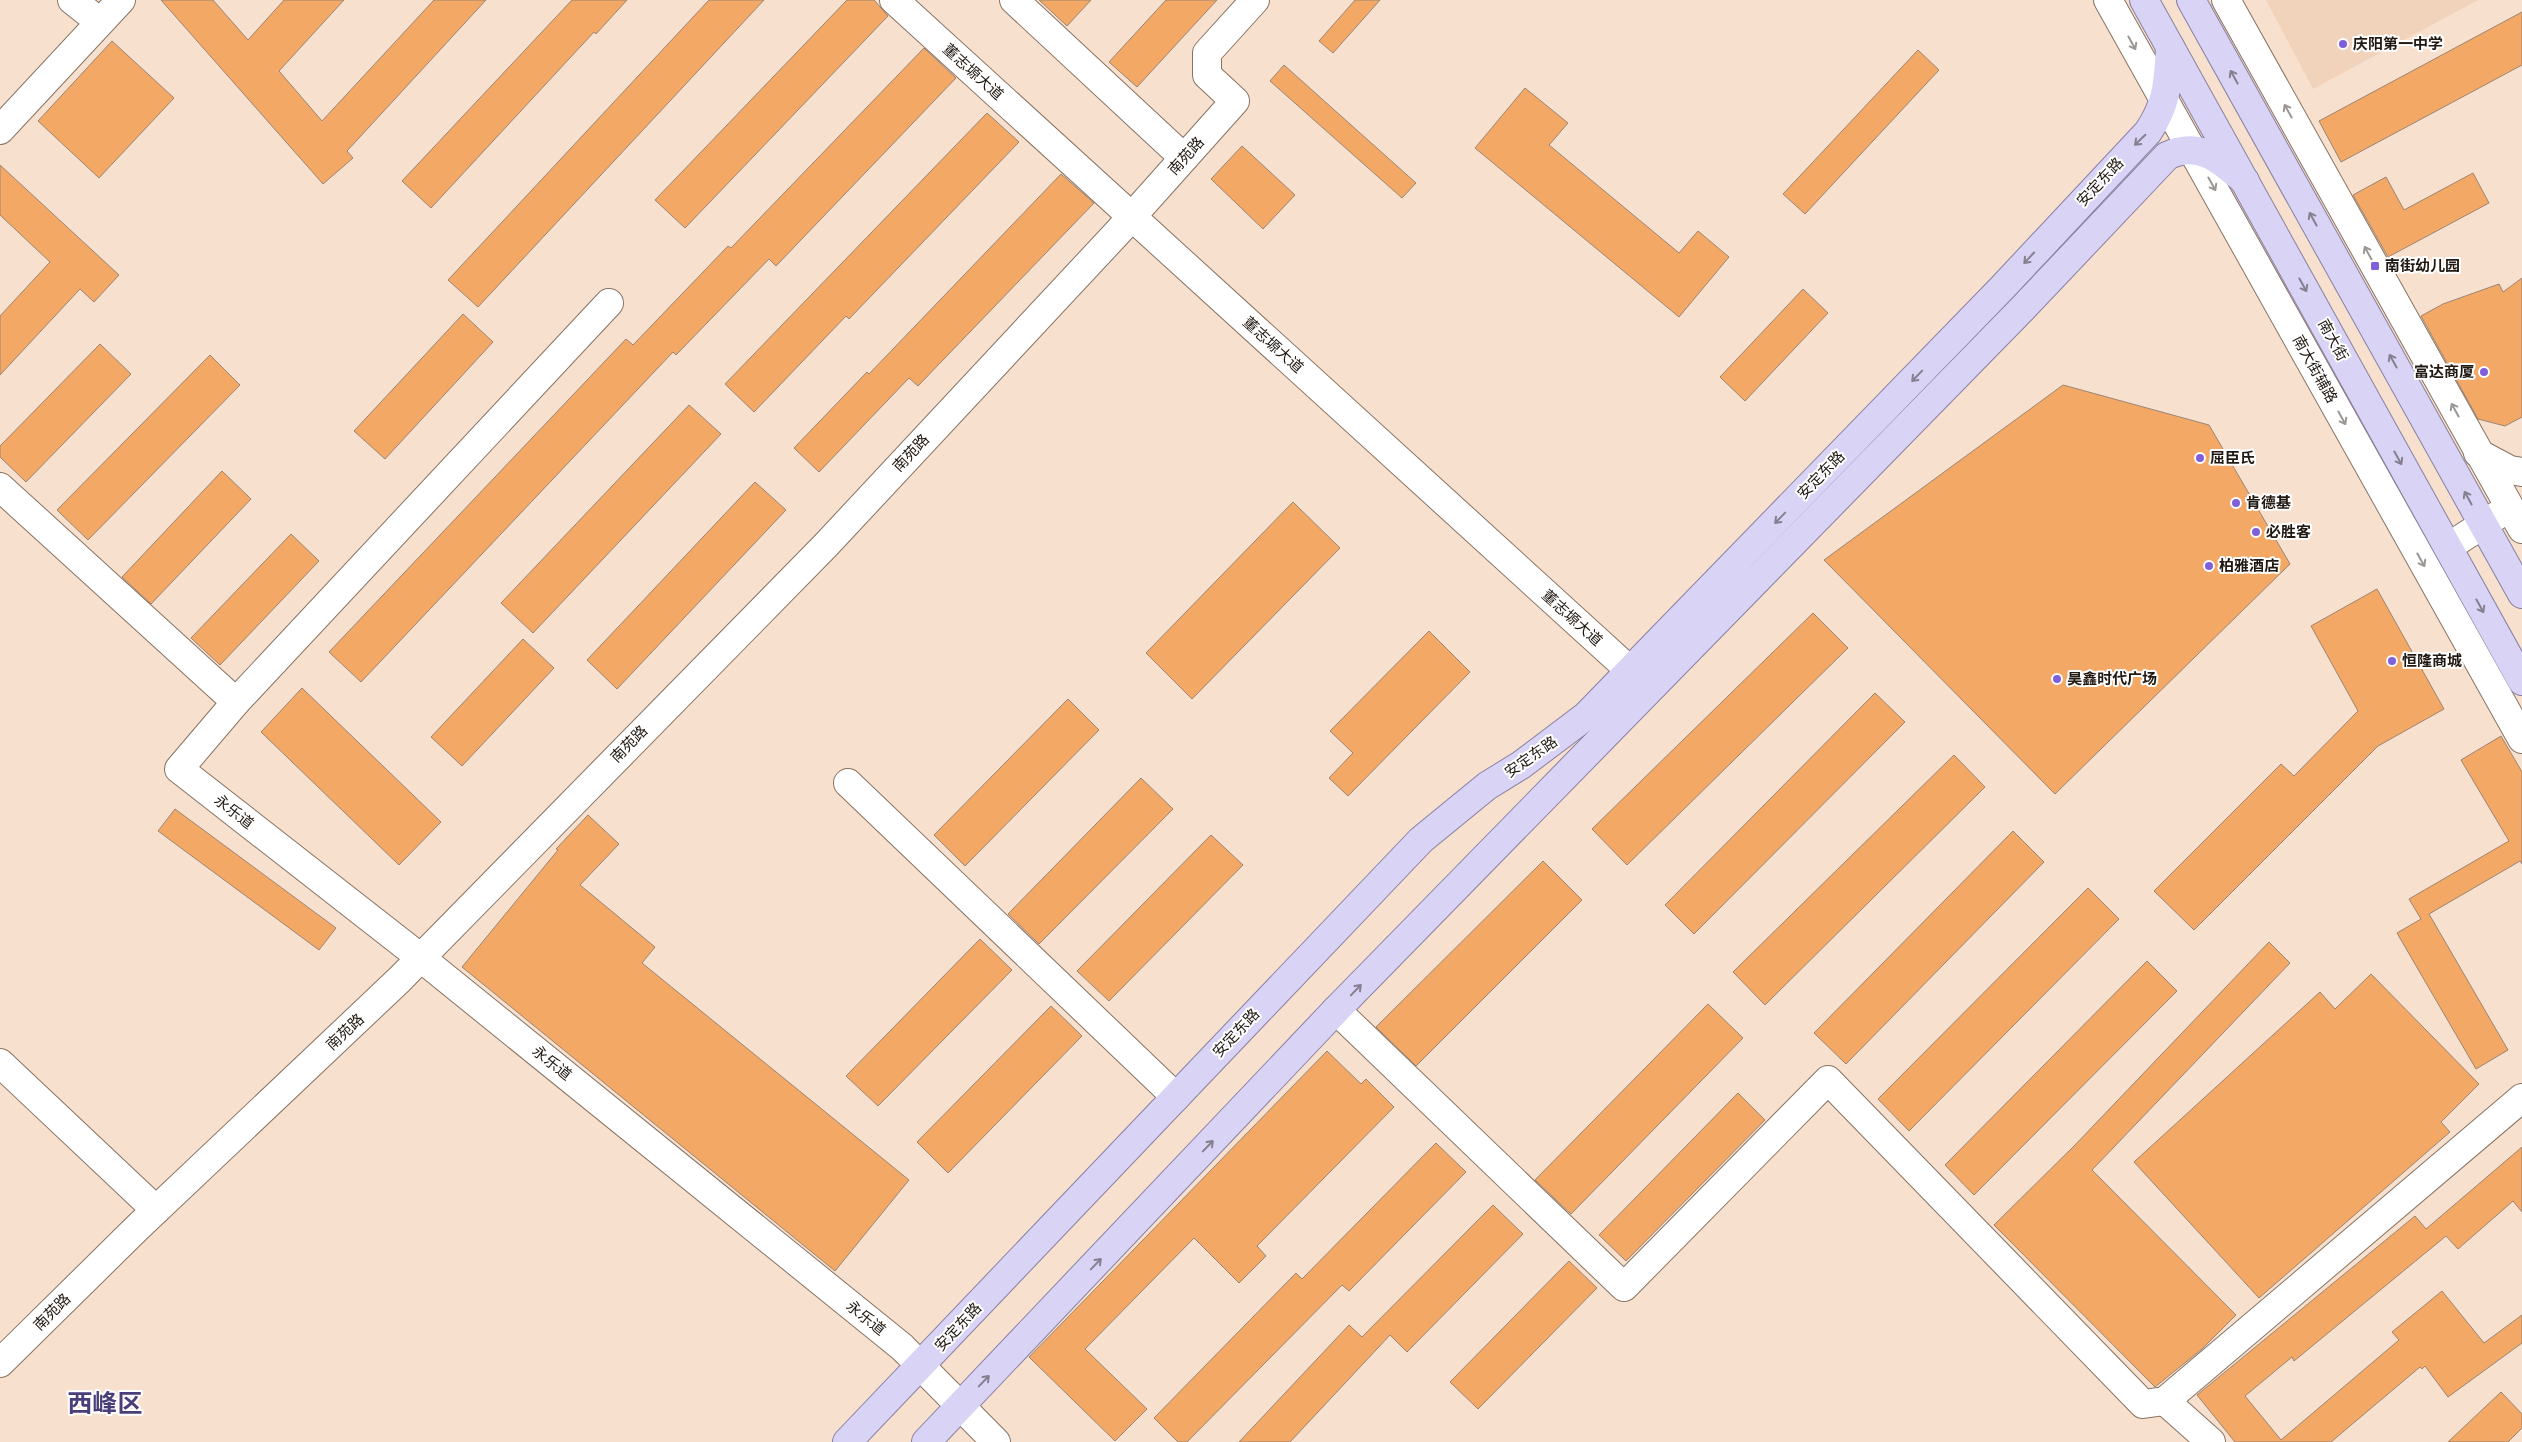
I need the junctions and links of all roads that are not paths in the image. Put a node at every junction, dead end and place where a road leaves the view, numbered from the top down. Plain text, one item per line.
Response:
1 (72, 0) edge
2 (121, 0) edge
3 (894, 0) edge
4 (911, 0) edge
5 (1014, 0) edge
6 (1255, 0) edge
7 (2108, 0) edge
8 (2144, 0) edge
9 (2191, 0) edge
10 (2226, 0) edge
11 (100, 22) junction
12 (2170, 47) junction
13 (2165, 101) junction
14 (0, 130) edge
15 (2192, 150) junction
16 (1181, 155) junction
17 (2245, 181) junction
18 (1132, 209) junction
19 (609, 303) dead end
20 (2417, 403) junction
21 (2480, 454) junction
22 (2522, 472) edge
23 (0, 487) edge
24 (2519, 516) edge
25 (2487, 532) junction
26 (2452, 555) junction
27 (2522, 594) edge
28 (1634, 668) junction
29 (2522, 681) edge
30 (1655, 686) junction
31 (236, 702) junction
32 (2522, 739) edge
33 (848, 783) dead end
34 (417, 955) junction
35 (1336, 1010) junction
36 (0, 1063) edge
37 (1176, 1097) junction
38 (2522, 1098) edge
39 (152, 1207) junction
40 (0, 1350) edge
41 (0, 1364) edge
42 (921, 1366) junction
43 (2165, 1401) junction
44 (960, 1406) junction
45 (988, 1435) edge
46 (847, 1442) edge
47 (926, 1442) edge
48 (2211, 1442) edge

1 - 11 street
2 - 11 street
3 - 18 street, 董志塬大道
4 - 18 street, 董志塬大道
5 - 16 street
6 - 16 street, 南苑路
7 -> 13 street, 南大街辅路
8 - 12 main road, 南大街
20 -> 9 main road
21 -> 10 street
11 - 14 street
12 - 13 main road, 安定东路
12 - 17 main road, 南大街
13 - 15 street, 南大街辅路
13 -> 28 main road, 安定东路
15 - 17 main road
15 - 30 main road, 安定东路
15 -> 32 street, 南大街辅路
16 - 18 street, 南苑路
17 -> 26 main road, 南大街
18 - 28 street, 董志塬大道
18 - 34 street, 南苑路
19 - 31 street
20 - 21 street
25 -> 20 main road
21 - 22 street
21 - 24 street
23 - 31 street
24 - 25 street
25 - 26 street
25 - 27 main road
26 -> 29 main road, 南大街
28 - 30 street, 董志塬大道
28 - 37 main road, 安定东路
35 -> 30 main road, 安定东路
31 - 34 street, 永乐道
33 - 37 street
34 - 39 street, 南苑路
34 - 42 street, 永乐道
35 - 43 street
44 -> 35 main road, 安定东路
36 - 39 street
37 - 42 main road, 安定东路
38 - 43 street
39 - 40 street, 南苑路
39 - 41 street, 南苑路
42 - 44 street, 永乐道
42 - 46 main road, 安定东路
43 - 48 street
44 - 45 street, 永乐道
44 - 47 main road, 安定东路

